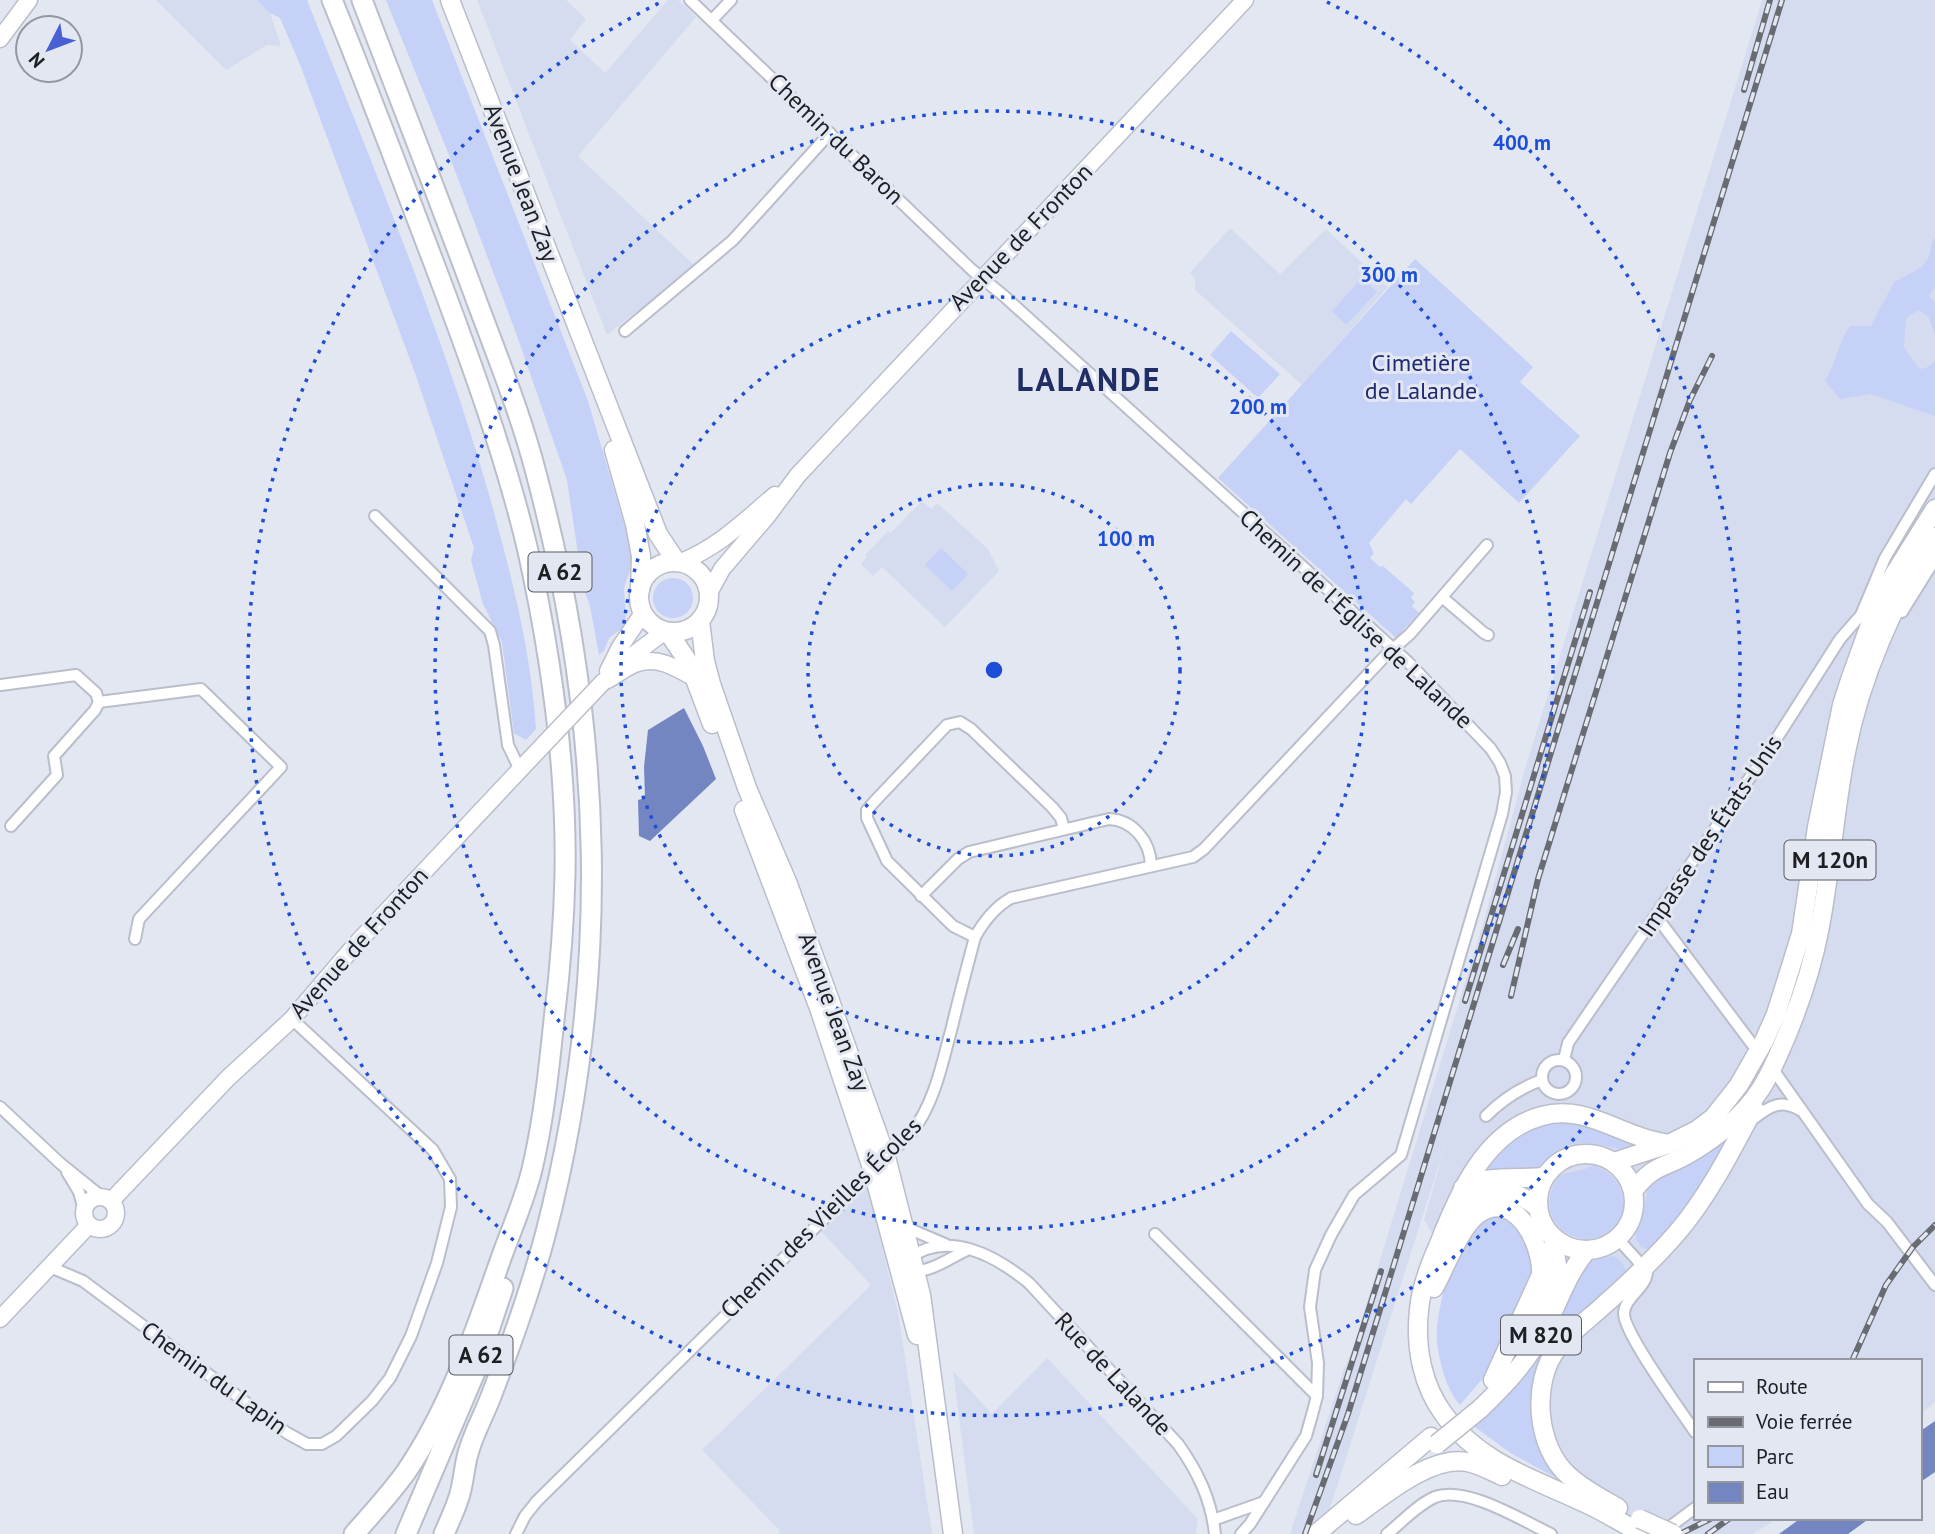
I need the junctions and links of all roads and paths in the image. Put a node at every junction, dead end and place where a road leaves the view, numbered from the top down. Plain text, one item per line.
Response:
1 (29, 0) edge
2 (332, 0) edge
3 (362, 0) edge
4 (450, 0) edge
5 (690, 0) edge
6 (732, 0) edge
7 (1245, 0) edge
8 (712, 20) junction
9 (0, 39) edge
10 (830, 132) junction
11 (982, 277) junction
12 (625, 331) dead end
13 (592, 366) junction
14 (1935, 474) edge
15 (798, 475) junction
16 (1935, 509) edge
17 (375, 516) dead end
18 (1935, 537) edge
19 (1487, 545) dead end
20 (1935, 559) edge
21 (678, 561) junction
22 (640, 590) junction
23 (709, 593) junction
24 (1443, 598) junction
25 (643, 613) junction
26 (1861, 615) junction
27 (700, 621) junction
28 (667, 631) junction
29 (1488, 635) dead end
30 (1393, 649) junction
31 (1874, 660) junction
32 (696, 679) junction
33 (603, 682) junction
34 (0, 683) edge
35 (99, 702) junction
36 (525, 764) junction
37 (1825, 790) junction
38 (11, 826) dead end
39 (1064, 829) junction
40 (1151, 865) junction
41 (921, 896) junction
42 (1656, 916) junction
43 (975, 937) junction
44 (135, 939) dead end
45 (292, 1019) junction
46 (1758, 1052) junction
47 (1564, 1060) junction
48 (1772, 1068) junction
49 (1542, 1080) junction
50 (1759, 1092) junction
51 (0, 1107) edge
52 (1803, 1111) junction
53 (1486, 1116) dead end
54 (1745, 1124) junction
55 (1669, 1144) junction
56 (886, 1157) junction
57 (1614, 1162) junction
58 (61, 1164) junction
59 (533, 1168) junction
60 (873, 1171) junction
61 (1544, 1177) junction
62 (1463, 1188) junction
63 (1633, 1191) junction
64 (107, 1199) junction
65 (1538, 1208) junction
66 (87, 1217) junction
67 (904, 1222) junction
68 (1155, 1234) dead end
69 (1553, 1237) junction
70 (1618, 1239) junction
71 (947, 1245) junction
72 (967, 1250) junction
73 (1587, 1250) junction
74 (909, 1265) junction
75 (50, 1266) junction
76 (1644, 1268) junction
77 (1935, 1285) edge
78 (1434, 1289) junction
79 (0, 1319) edge
80 (1493, 1380) junction
81 (1317, 1396) junction
82 (1476, 1406) junction
83 (1694, 1431) edge
84 (469, 1448) junction
85 (1264, 1502) junction
86 (1694, 1509) edge
87 (1621, 1510) junction
88 (1352, 1511) junction
89 (1213, 1520) junction
90 (1640, 1528) edge
91 (354, 1534) edge
92 (407, 1534) edge
93 (430, 1534) edge
94 (444, 1534) edge
95 (516, 1534) edge
96 (953, 1534) edge
97 (1215, 1534) edge
98 (1241, 1534) edge
99 (1316, 1534) edge
100 (1334, 1534) edge
101 (1387, 1534) edge
102 (1551, 1534) edge
103 (1660, 1534) edge
104 (1673, 1534) edge

1 - 9 main road
2 - 59 highway, A 62
3 - 84 highway, A 62
4 - 13 main road, Avenue Jean Zay
5 - 8 street, Chemin du Baron
6 - 8 street
7 - 11 main road, Avenue de Fronton
8 - 10 street, Chemin du Baron
10 - 11 street, Chemin du Baron
10 - 12 street
11 - 15 main road, Avenue de Fronton
11 - 30 street, Chemin de l'Église de Lalande
13 - 21 main road, Avenue Jean Zay
13 - 22 main road, Avenue Jean Zay
14 - 26 street, Impasse des États-Unis
15 - 21 main road, Avenue de Fronton
15 - 23 main road, Avenue de Fronton
16 - 37 main road, M 120n
17 - 36 street
18 - 31 main road, M 120n
19 - 24 street, Chemin des Vieilles Écoles
20 - 31 street
21 - 22 main road
21 - 23 main road
22 - 25 main road
23 - 27 main road
24 - 29 street
24 - 30 street, Chemin des Vieilles Écoles
25 - 28 main road
25 - 33 main road, Avenue de Fronton
26 - 37 main road
26 - 42 street, Impasse des États-Unis
27 - 28 main road
27 - 56 main road, Avenue Jean Zay
28 - 32 main road, Avenue Jean Zay
28 - 33 main road, Avenue de Fronton
30 - 40 street, Chemin des Vieilles Écoles
30 - 81 street, Chemin de l'Église de Lalande
31 - 48 main road, M 120n
32 - 33 main road, Avenue de Fronton
32 - 60 main road, Avenue Jean Zay
33 - 36 main road, Avenue de Fronton, bridge
34 - 35 street
35 - 38 street
35 - 44 street
36 - 45 main road, Avenue de Fronton
37 - 46 main road, M 120n
39 - 40 street
39 - 41 street
39 - 41 street
40 - 43 street, Chemin des Vieilles Écoles
41 - 43 street
42 - 46 street
42 - 47 street, Impasse des États-Unis
43 - 56 street, Chemin des Vieilles Écoles
45 - 64 main road, Avenue de Fronton
45 - 75 street, Chemin du Lapin
46 - 55 main road, M 120n
47 - 49 street
47 - 49 street
48 - 50 main road, M 120n
48 - 52 street
49 - 53 street
50 - 54 main road
50 - 63 main road, M 120n
51 - 58 street
52 - 54 street
52 - 77 street
54 - 76 main road
55 - 57 main road, M 120n
55 - 62 main road
56 - 60 street, Chemin des Vieilles Écoles
56 - 67 main road, Avenue Jean Zay
57 - 61 main road
57 - 63 main road
58 - 64 street
58 - 66 street
59 - 91 highway
59 - 92 highway, A 62
60 - 74 main road, Avenue Jean Zay
60 - 95 street, Chemin des Vieilles Écoles
61 - 62 main road
61 - 65 main road
62 - 90 main road
63 - 70 main road
64 - 66 main road
64 - 66 main road
65 - 69 main road
65 - 78 main road
66 - 75 main road
67 - 71 street, Rue de Lalande
67 - 74 main road, Avenue Jean Zay
68 - 81 street
69 - 73 main road
69 - 80 main road, M 820
70 - 73 main road
70 - 76 street
71 - 72 street, Rue de Lalande
71 - 74 street
72 - 74 street
72 - 89 street, Rue de Lalande
73 - 82 main road, M 820
74 - 96 main road, Avenue Jean Zay
75 - 79 main road
76 - 83 street
76 - 87 main road
78 - 80 main road
78 - 87 main road
80 - 82 main road, M 820
81 - 85 street, Chemin de l'Église de Lalande
82 - 88 main road, M 820, bridge
84 - 93 highway, A 62
84 - 94 highway
85 - 89 street
85 - 98 street, Chemin de l'Église de Lalande
86 - 103 street
87 - 90 main road
88 - 90 main road
88 - 99 main road, M 820
88 - 100 main road, M 820
89 - 97 street, Rue de Lalande
90 - 104 main road, bridge
101 - 102 street

